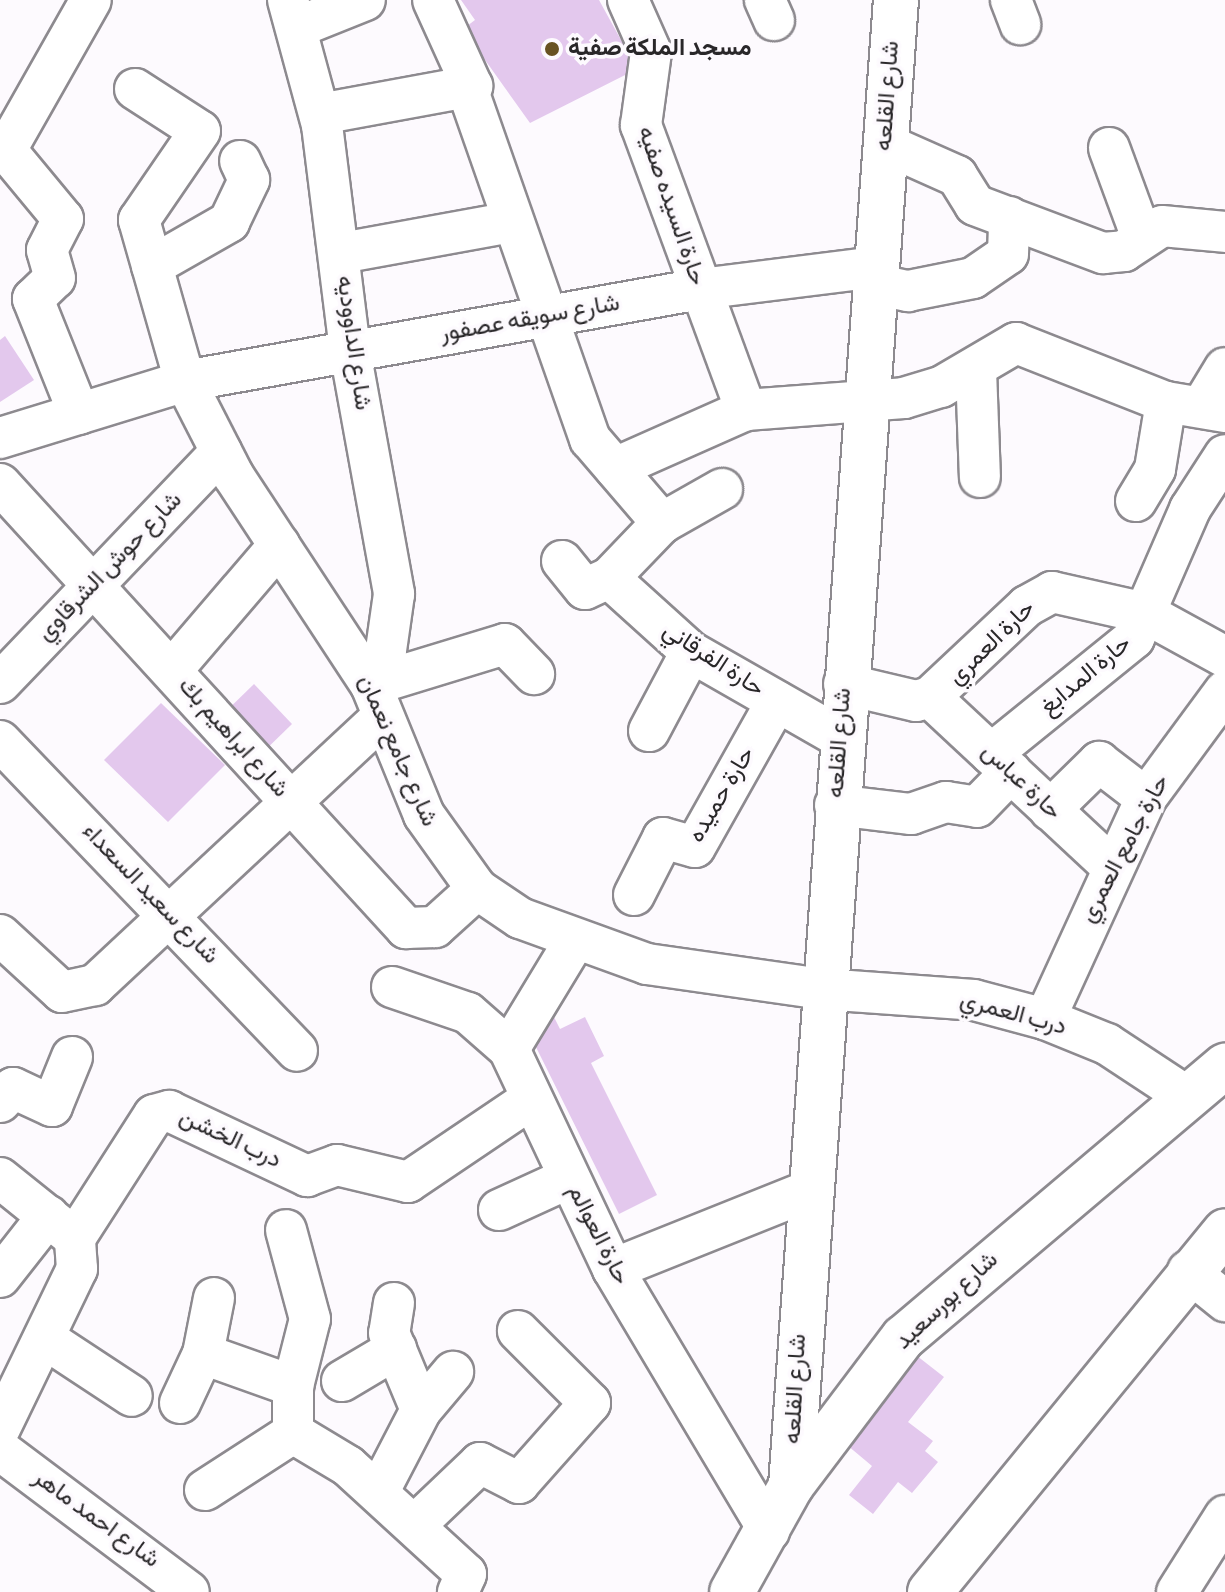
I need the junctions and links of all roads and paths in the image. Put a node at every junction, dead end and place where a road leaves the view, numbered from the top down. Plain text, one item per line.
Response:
1 (91, 0) edge
2 (365, 0) edge
3 (433, 0) edge
4 (628, 0) edge
5 (896, 0) edge
6 (293, 14) edge
7 (467, 88) junction
8 (135, 89) dead end
9 (320, 114) junction
10 (885, 144) junction
11 (1109, 148) dead end
12 (240, 161) dead end
13 (1009, 217) junction
14 (495, 225) dead end
15 (1225, 232) edge
16 (1141, 235) junction
17 (341, 253) junction
18 (152, 266) junction
19 (875, 275) junction
20 (700, 289) junction
21 (550, 315) junction
22 (350, 351) junction
23 (1225, 368) edge
24 (976, 370) junction
25 (185, 381) junction
26 (866, 402) junction
27 (1198, 407) edge
28 (746, 410) junction
29 (79, 414) junction
30 (0, 438) edge
31 (221, 452) junction
32 (1225, 455) edge
33 (615, 468) junction
34 (980, 477) dead end
35 (0, 484) edge
36 (722, 489) dead end
37 (1136, 501) dead end
38 (662, 523) junction
39 (279, 545) junction
40 (562, 561) dead end
41 (609, 578) junction
42 (93, 583) junction
43 (1145, 613) junction
44 (691, 652) junction
45 (1225, 657) edge
46 (172, 670) junction
47 (534, 674) dead end
48 (0, 683) edge
49 (844, 684) junction
50 (1225, 691) edge
51 (930, 697) junction
52 (777, 701) junction
53 (376, 702) junction
54 (649, 731) dead end
55 (841, 738) junction
56 (0, 741) edge
57 (1001, 763) junction
58 (1146, 798) junction
59 (290, 802) junction
60 (835, 805) junction
61 (1050, 810) junction
62 (1112, 867) junction
63 (477, 889) junction
64 (634, 895) dead end
65 (170, 912) junction
66 (0, 935) edge
67 (575, 940) junction
68 (392, 987) dead end
69 (822, 989) junction
70 (1045, 1019) junction
71 (509, 1049) junction
72 (297, 1051) dead end
73 (72, 1057) dead end
74 (1225, 1066) edge
75 (1186, 1096) junction
76 (531, 1099) junction
77 (0, 1102) edge
78 (0, 1178) edge
79 (569, 1178) junction
80 (806, 1192) junction
81 (499, 1210) dead end
82 (62, 1227) junction
83 (286, 1230) dead end
84 (1225, 1231) edge
85 (613, 1269) junction
86 (1188, 1271) junction
87 (0, 1277) edge
88 (214, 1298) dead end
89 (1225, 1301) edge
90 (394, 1303) dead end
91 (518, 1331) dead end
92 (44, 1338) junction
93 (396, 1349) junction
94 (203, 1354) junction
95 (453, 1372) dead end
96 (342, 1381) dead end
97 (293, 1386) junction
98 (132, 1396) dead end
99 (180, 1403) dead end
100 (421, 1410) junction
101 (0, 1428) edge
102 (293, 1433) junction
103 (0, 1450) edge
104 (791, 1486) junction
105 (205, 1490) dead end
106 (379, 1491) junction
107 (1225, 1516) edge
108 (415, 1525) junction
109 (769, 1531) junction
110 (168, 1585) edge
111 (458, 1592) edge
112 (732, 1592) edge
113 (930, 1592) edge
114 (1177, 1592) edge

1 - 29 street
2 - 6 street
3 - 7 street
4 - 20 street, حارة السيده صفيه
5 - 10 main road, شارع القلعه
6 - 9 street, شارع الداووديه
7 - 9 street
7 - 21 street
8 - 18 street, شارع جامع نعمان
9 - 17 street, شارع الداووديه
10 - 13 street
10 - 19 main road, شارع القلعه
11 - 16 street
12 - 18 street
13 - 16 street
13 - 19 street, شارع سويقه عصفور
14 - 17 street
15 - 16 street
17 - 22 street, شارع الداووديه
18 - 25 street, شارع جامع نعمان
19 - 20 street, شارع سويقه عصفور
19 - 26 main road, شارع القلعه
20 - 21 street, شارع سويقه عصفور
20 - 28 street, حارة السيده صفيه
21 - 22 street, شارع سويقه عصفور
21 - 33 street
22 - 25 street, شارع سويقه عصفور
22 - 53 street, شارع الداووديه
23 - 27 street
24 - 26 street
24 - 27 street
24 - 34 street
25 - 29 street, شارع سويقه عصفور
25 - 31 street, شارع جامع نعمان
26 - 28 street
26 - 49 main road, شارع القلعه
27 - 37 street
28 - 33 street
29 - 30 street, شارع سويقه عصفور
31 - 39 street, شارع جامع نعمان
31 - 42 street, شارع حوش الشرقاوي
32 - 43 street, حارة المدابغ
33 - 38 street
35 - 42 street, شارع ابراهيم بك
36 - 38 street
38 - 41 street
39 - 46 street
39 - 53 street, شارع جامع نعمان
40 - 41 street
41 - 44 street, حارة الفرقاني
42 - 46 street, شارع ابراهيم بك
42 - 48 street, شارع حوش الشرقاوي
43 - 45 street, حارة العمري
43 - 51 street, حارة العمري
43 - 57 street, حارة المدابغ
44 - 52 street, حارة الفرقاني
44 - 54 street
46 - 59 street, شارع ابراهيم بك
47 - 53 street
49 - 51 street, حارة العمري
49 - 55 main road, شارع القلعه
50 - 58 street, حارة جامع العمري
51 - 57 street, حارة عباس
52 - 55 street, حارة الفرقاني
52 - 64 street, حارة حميده
53 - 59 street
53 - 63 street, شارع جامع نعمان
55 - 60 main road, شارع القلعه
56 - 65 street, شارع سعيد السعداء
57 - 60 street, حارة المدابغ
57 - 61 street, حارة عباس
58 - 61 street
58 - 62 street, حارة جامع العمري
59 - 63 street, شارع ابراهيم بك
59 - 65 street
60 - 69 main road, شارع القلعه
61 - 62 street, حارة عباس
62 - 70 street, حارة جامع العمري
63 - 67 street, شارع جامع نعمان
65 - 66 street
65 - 72 street, شارع سعيد السعداء
67 - 69 street, شارع جامع نعمان
67 - 71 street
68 - 71 street, حارة العوالم
69 - 70 street, درب العمري
69 - 80 main road, شارع القلعه
70 - 75 street, درب العمري
71 - 76 street, حارة العوالم
73 - 77 street
74 - 75 main road, شارع بورسعيد
75 - 104 main road, شارع بورسعيد
76 - 79 street, حارة العوالم
76 - 82 street, درب الخشن
78 - 82 street
79 - 81 street
79 - 85 street, حارة العوالم
80 - 85 street
80 - 104 main road, شارع القلعه
82 - 87 street
82 - 92 street, درب الخشن
83 - 97 street
84 - 86 main road
85 - 109 street, حارة العوالم
86 - 89 street
86 - 113 main road
88 - 94 street
90 - 93 street
91 - 108 street
92 - 98 street
92 - 101 street, درب الخشن
93 - 96 street
93 - 100 street
94 - 97 street
94 - 99 street
95 - 100 street
97 - 102 street
100 - 106 street
102 - 105 street
102 - 106 street
103 - 110 street, شارع احمد ماهر
104 - 109 main road, شارع بورسعيد
106 - 108 street
107 - 114 street
108 - 111 street
109 - 112 main road, شارع بورسعيد

